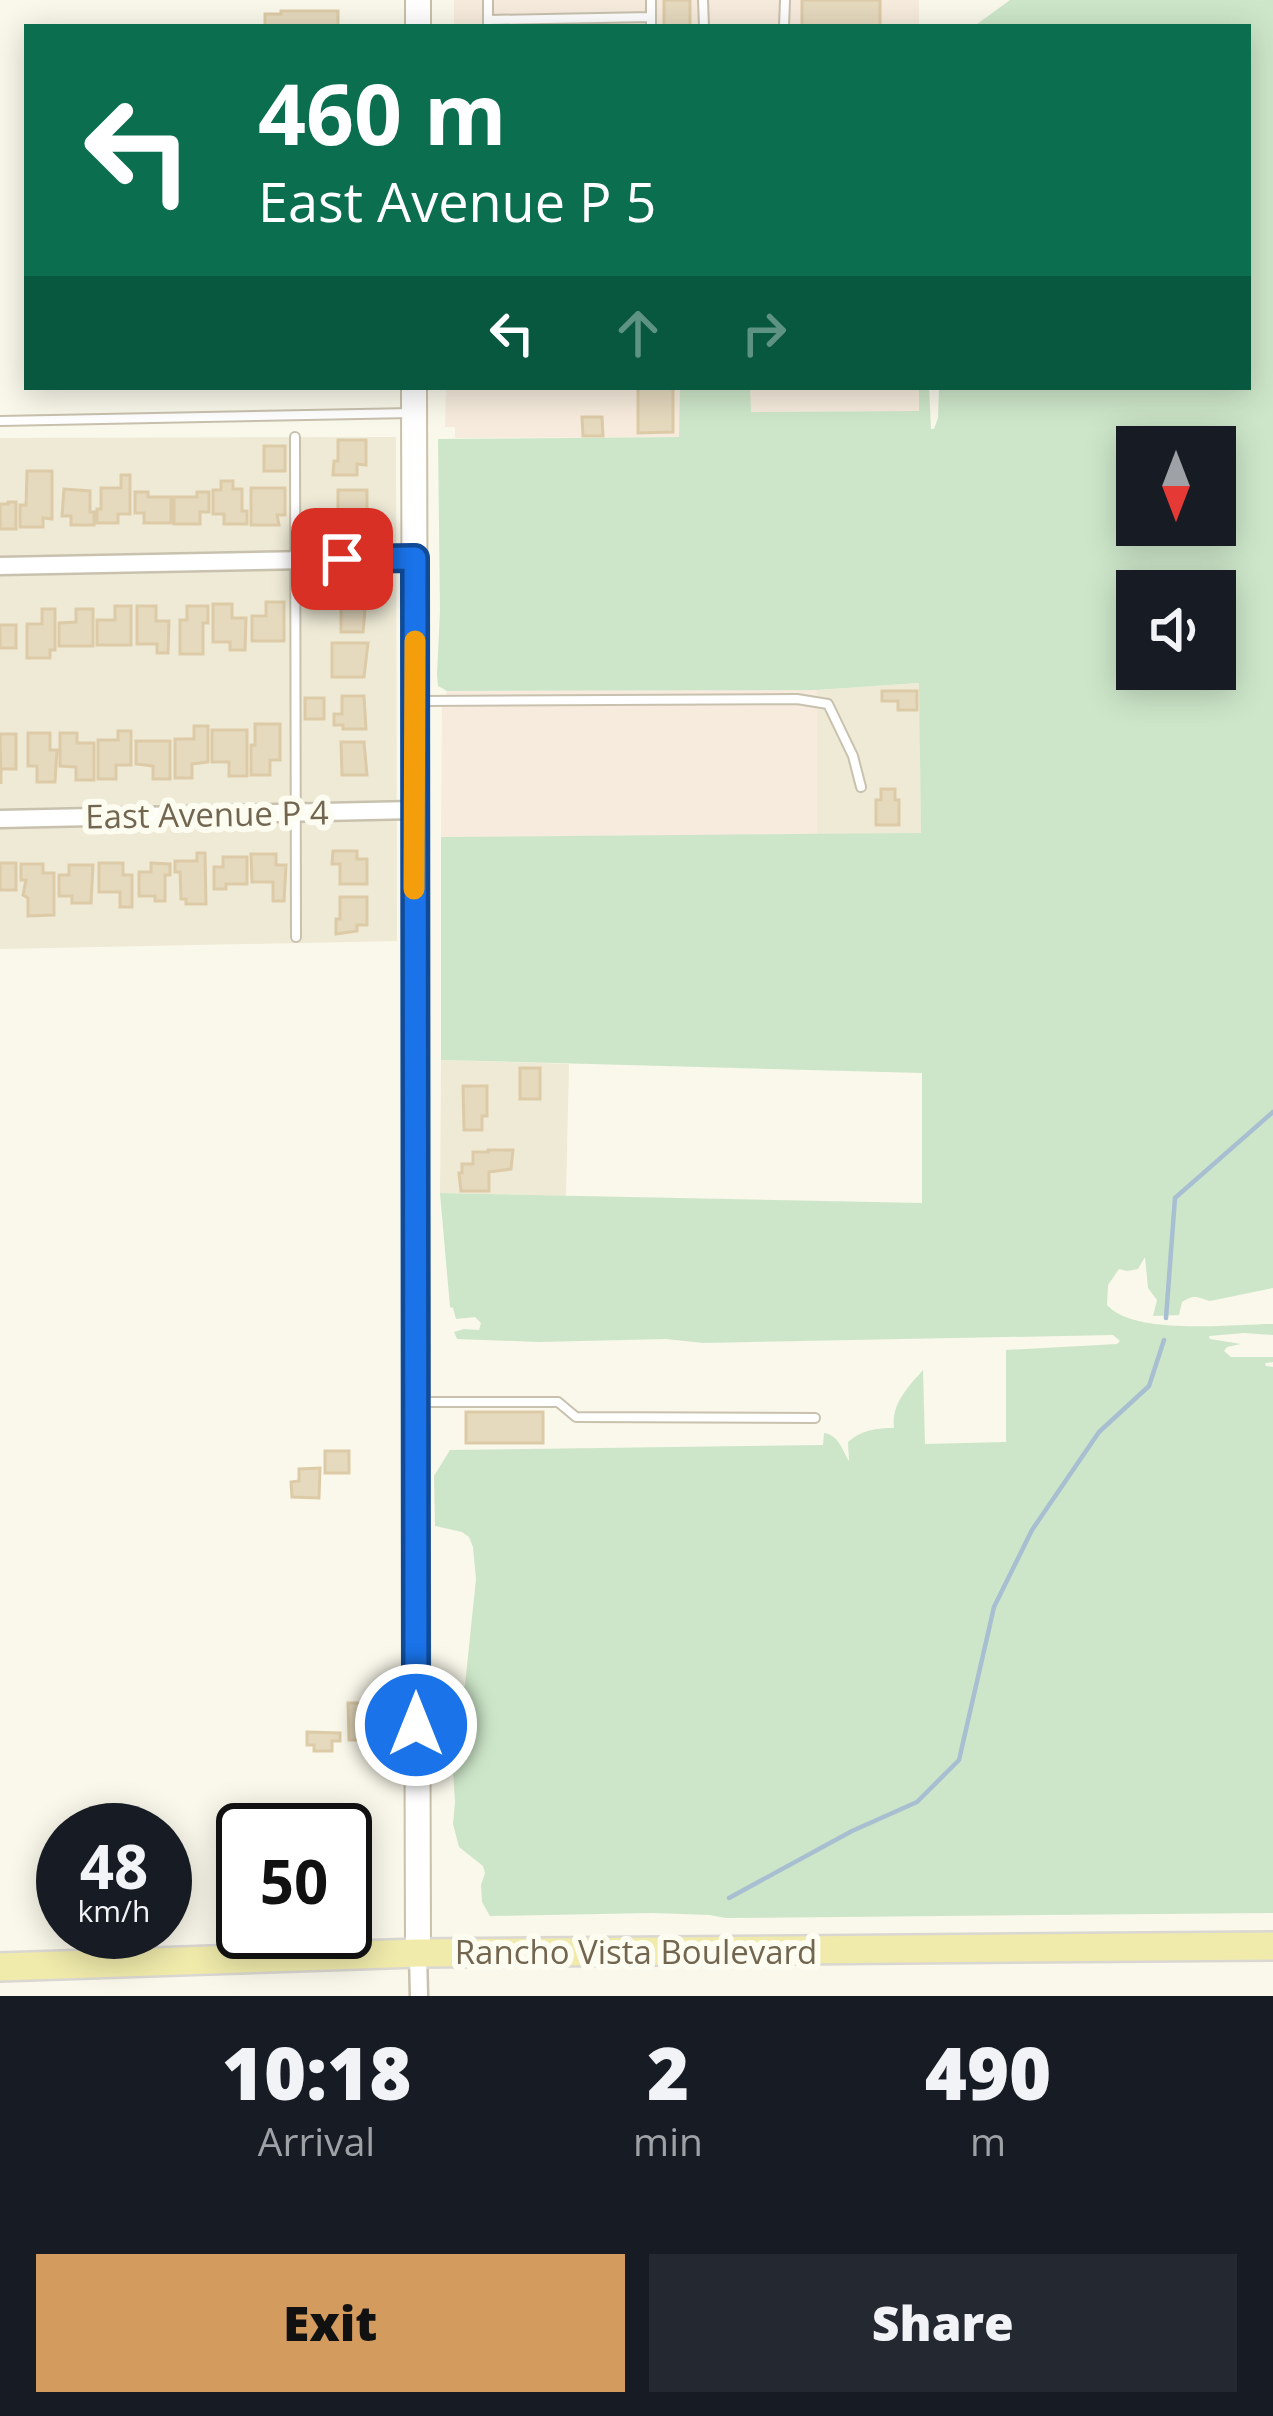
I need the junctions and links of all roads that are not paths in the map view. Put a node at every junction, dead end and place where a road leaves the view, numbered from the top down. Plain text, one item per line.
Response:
1 (488, 0) edge
2 (651, 0) edge
3 (651, 22) edge
4 (488, 24) edge
5 (414, 400) edge
6 (0, 422) edge
7 (295, 437) dead end
8 (415, 558) junction
9 (295, 559) junction
10 (0, 566) edge
11 (415, 701) junction
12 (861, 787) dead end
13 (414, 810) junction
14 (296, 812) junction
15 (0, 819) edge
16 (296, 937) dead end
17 (415, 1402) junction
18 (815, 1418) dead end
19 (1273, 1946) edge
20 (418, 1953) junction
21 (0, 1967) edge
22 (419, 1996) edge

1 - 4 lane
2 - 3 lane
3 - 4 lane
5 - 6 lane
5 - 8 main road
7 - 9 lane
8 - 9 street
8 - 11 main road
9 - 10 street
9 - 14 lane
11 - 12 lane
11 - 13 main road
13 - 14 street, East Avenue P 4
13 - 17 main road
14 - 15 street, East Avenue P 4
14 - 16 lane
17 - 18 lane
17 - 20 main road
19 - 20 main road, Rancho Vista Boulevard
20 - 21 main road, Rancho Vista Boulevard
20 - 22 street

